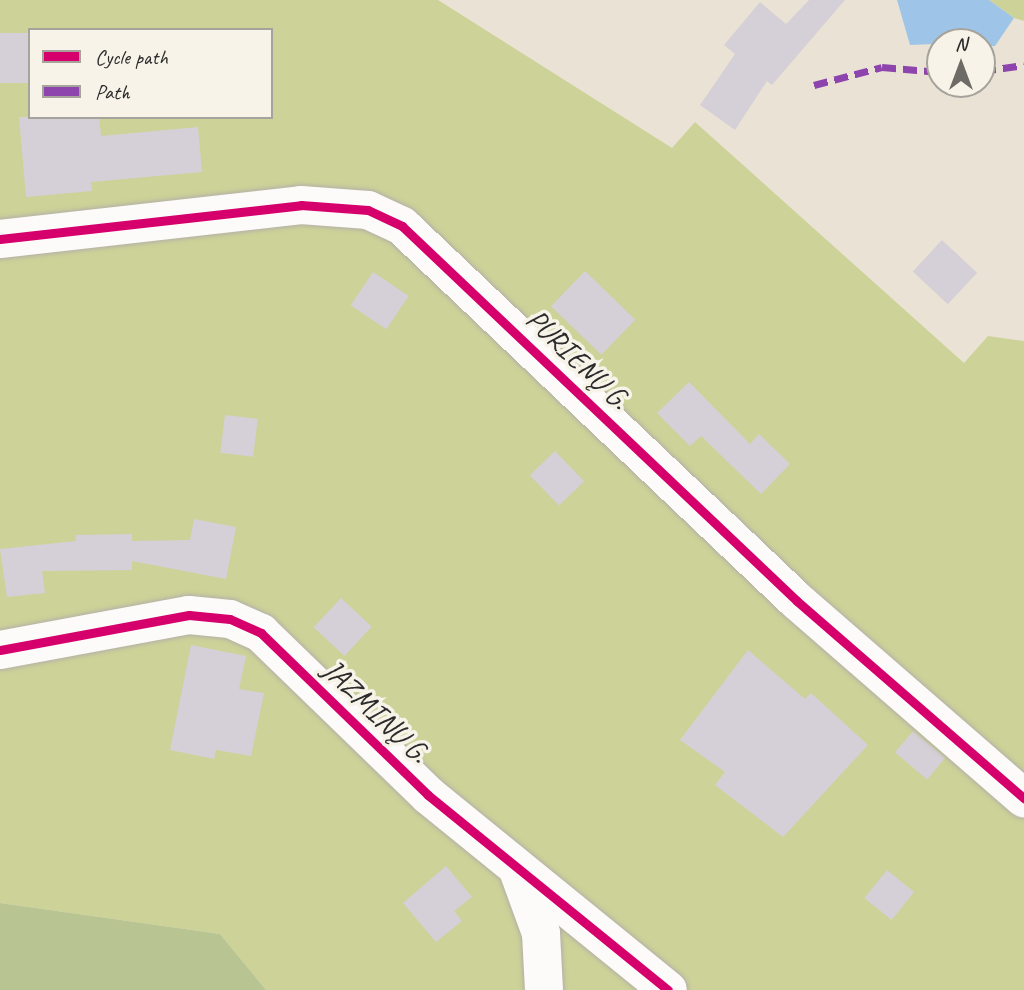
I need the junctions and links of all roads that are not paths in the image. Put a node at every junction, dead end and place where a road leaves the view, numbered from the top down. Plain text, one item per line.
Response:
1 (0, 239) edge
2 (0, 650) edge
3 (1024, 798) edge
4 (518, 871) junction
5 (544, 990) edge
6 (667, 990) edge

1 - 3 street, PURIENŲ G.
2 - 4 street, JAZMINŲ G.
4 - 5 street
4 - 6 street, JAZMINŲ G.

